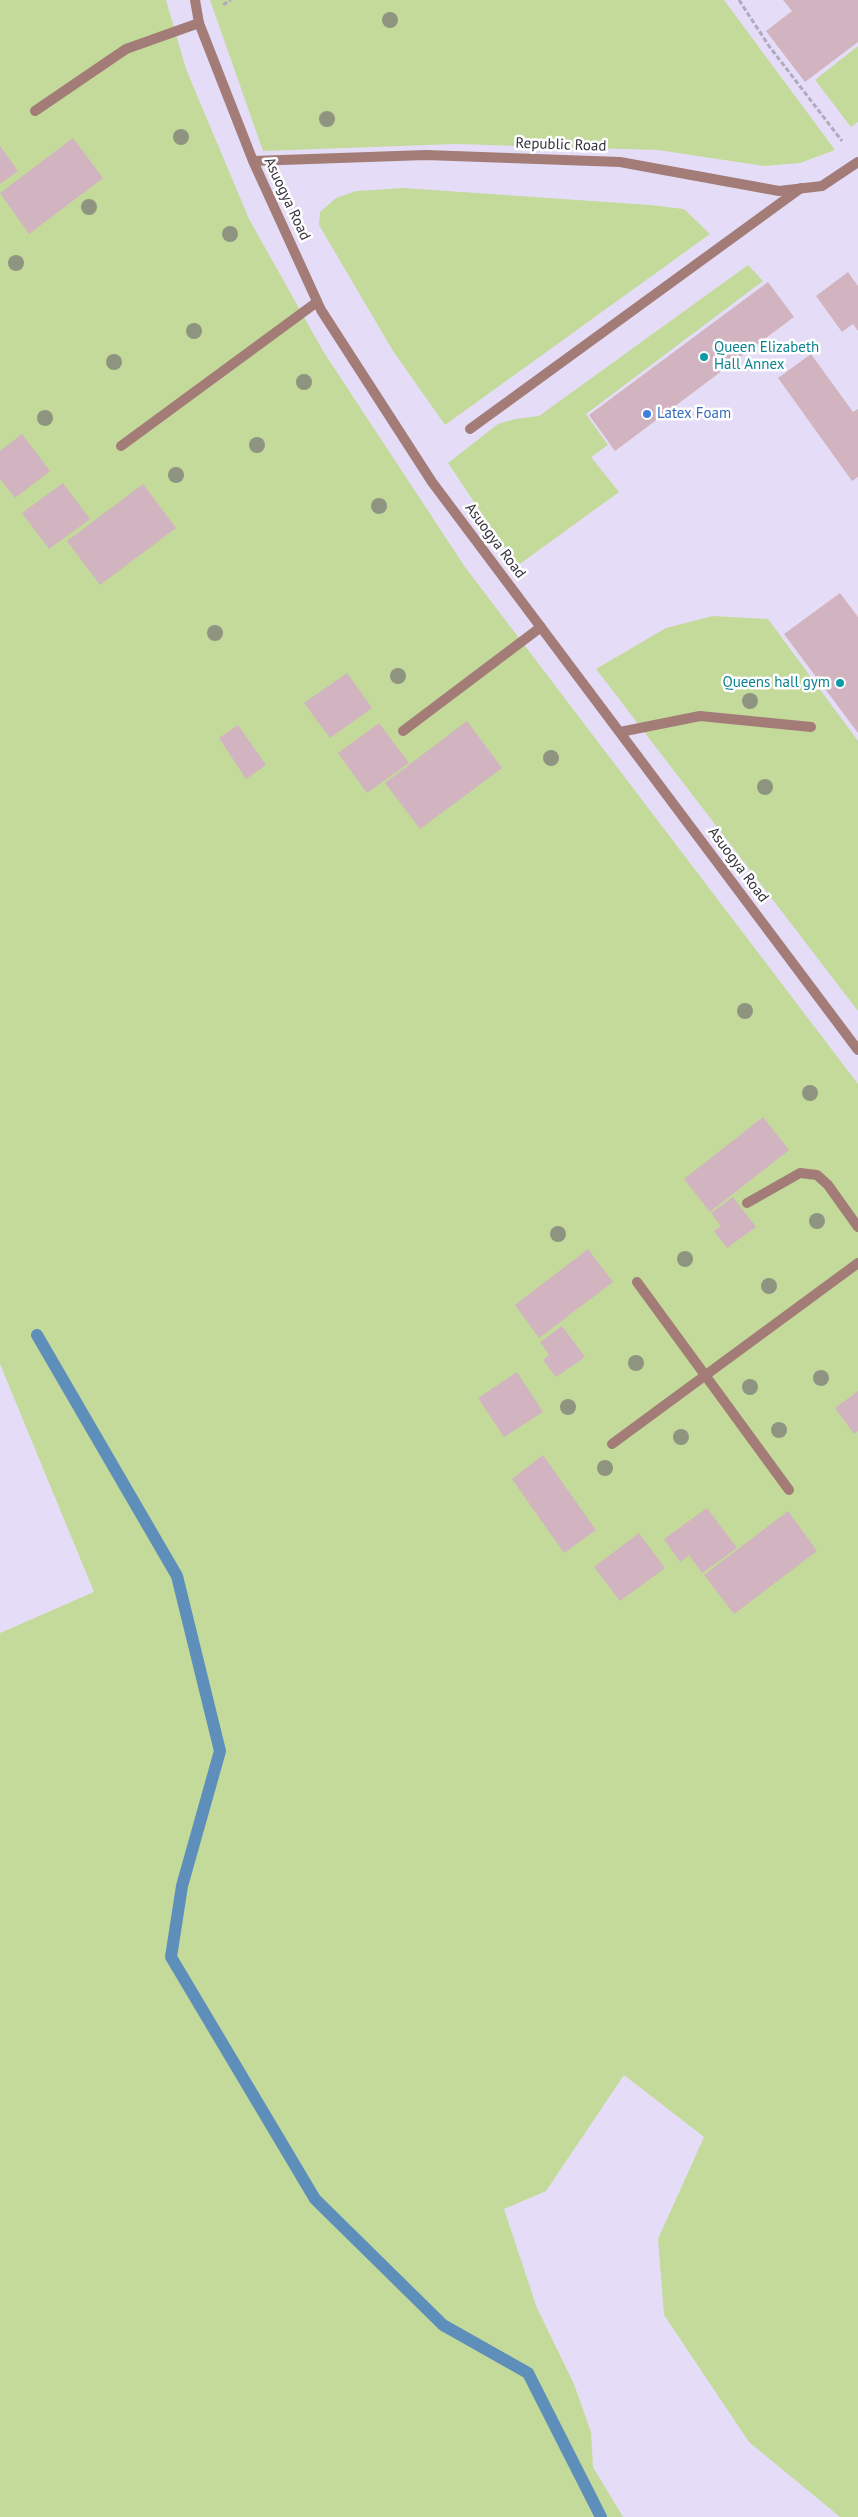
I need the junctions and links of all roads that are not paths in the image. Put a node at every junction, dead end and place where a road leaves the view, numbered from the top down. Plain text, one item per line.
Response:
1 (195, 0) edge
2 (199, 23) junction
3 (35, 112) dead end
4 (253, 160) junction
5 (858, 162) edge
6 (801, 188) junction
7 (317, 302) junction
8 (470, 429) dead end
9 (121, 446) dead end
10 (541, 627) junction
11 (811, 727) dead end
12 (404, 731) dead end
13 (620, 732) junction
14 (858, 1050) edge
15 (747, 1203) dead end
16 (858, 1227) edge
17 (858, 1263) edge
18 (637, 1282) dead end
19 (705, 1376) junction
20 (612, 1444) dead end
21 (789, 1490) dead end

1 - 2 street, Asuogya Road
2 - 3 street
2 - 4 street, Asuogya Road
4 - 6 street, Republic Road
4 - 7 street, Asuogya Road
5 - 6 street, Republic Road
6 - 8 street
7 - 9 street
7 - 10 street, Asuogya Road
10 - 12 street
10 - 13 street, Asuogya Road
11 - 13 street
13 - 14 street, Asuogya Road
15 - 16 street
17 - 19 street
18 - 19 street
19 - 20 street
19 - 21 street

